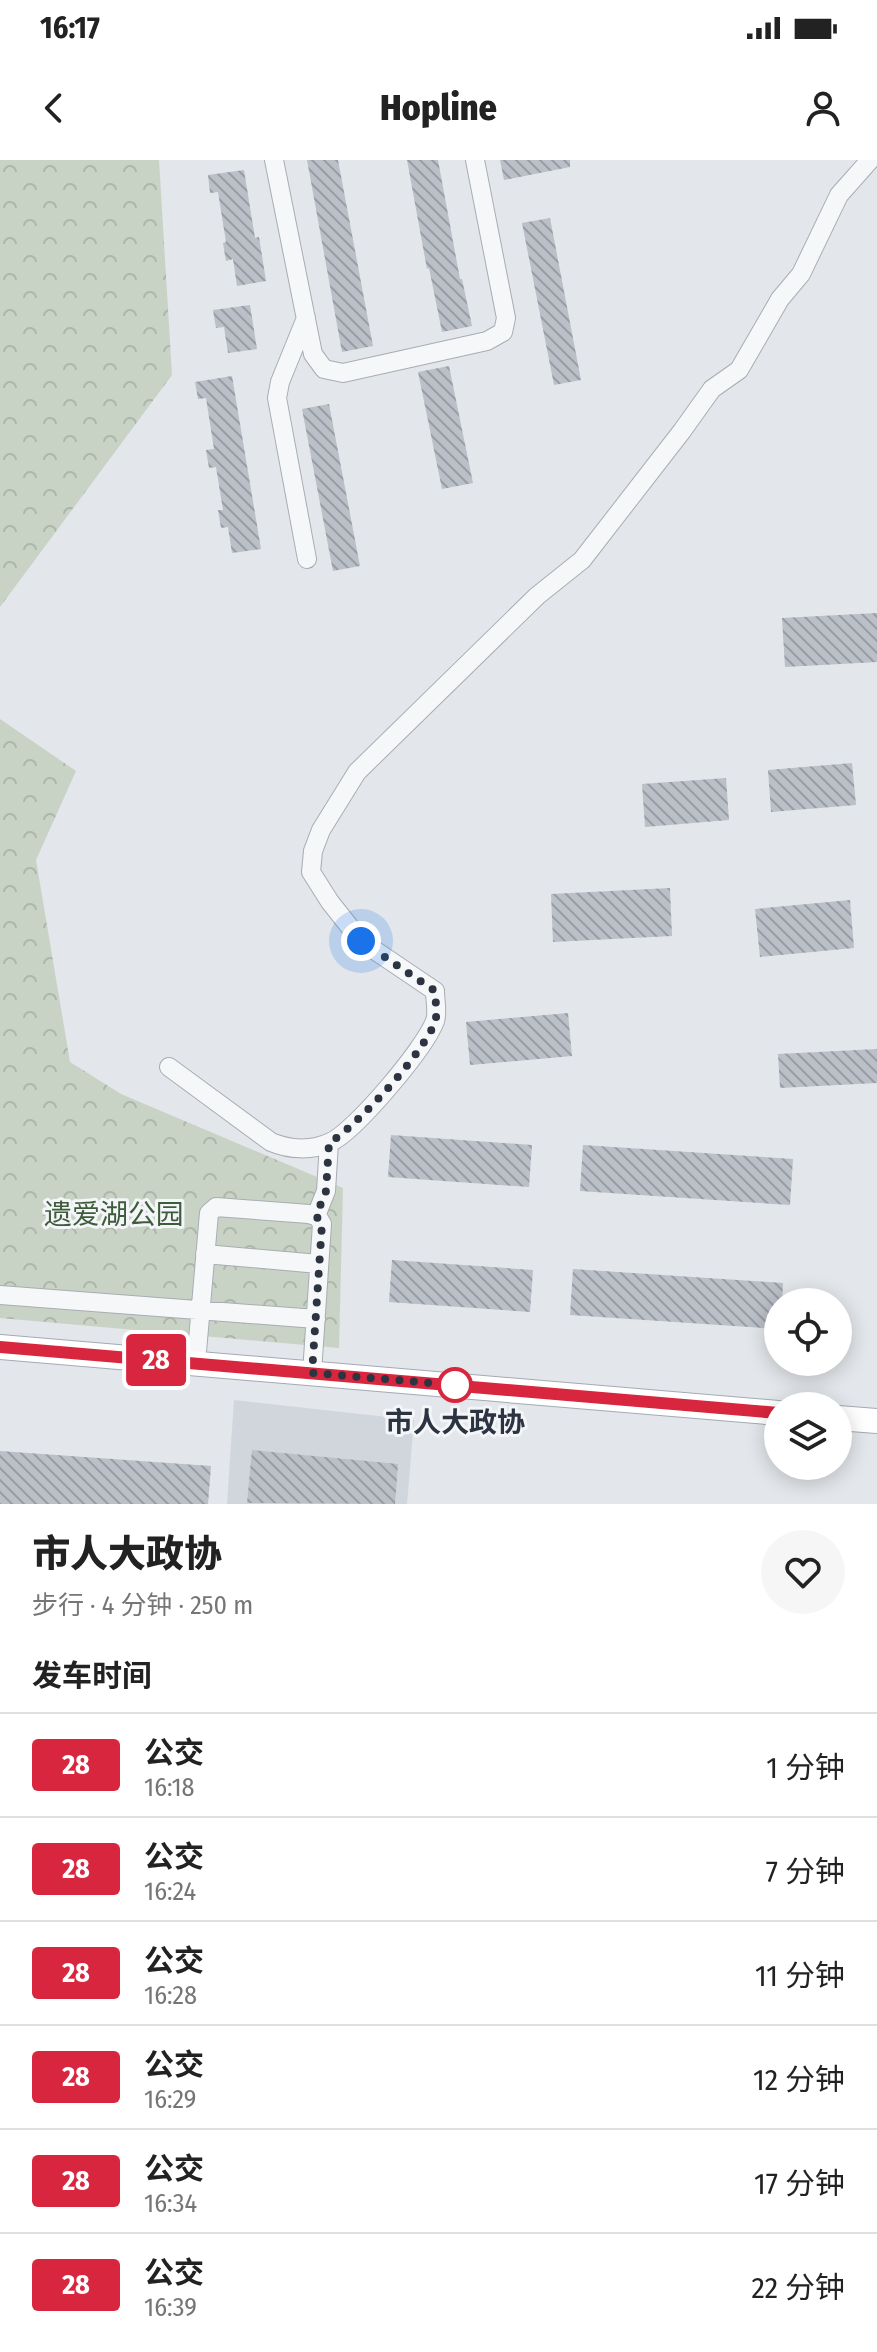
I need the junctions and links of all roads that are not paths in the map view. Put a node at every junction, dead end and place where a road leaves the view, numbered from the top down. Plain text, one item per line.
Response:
1 (274, 160) edge
2 (475, 160) edge
3 (870, 160) edge
4 (306, 318) junction
5 (307, 559) dead end
6 (169, 1067) dead end
7 (329, 1143) junction
8 (316, 1216) junction
9 (205, 1254) junction
10 (319, 1264) junction
11 (0, 1295) edge
12 (200, 1310) junction
13 (316, 1319) junction
14 (0, 1347) edge
15 (196, 1363) junction
16 (312, 1373) junction
17 (764, 1412) edge
18 (852, 1419) edge
19 (877, 1421) edge

1 - 4 lane
2 - 4 lane
3 - 7 lane
4 - 5 lane
6 - 7 lane
7 - 8 lane
8 - 9 lane
8 - 10 lane
9 - 10 lane
9 - 12 lane
10 - 13 lane
11 - 12 lane
12 - 13 lane
12 - 15 lane
13 - 16 lane
14 - 15 main road
15 - 16 main road
16 - 17 main road
18 - 19 main road

